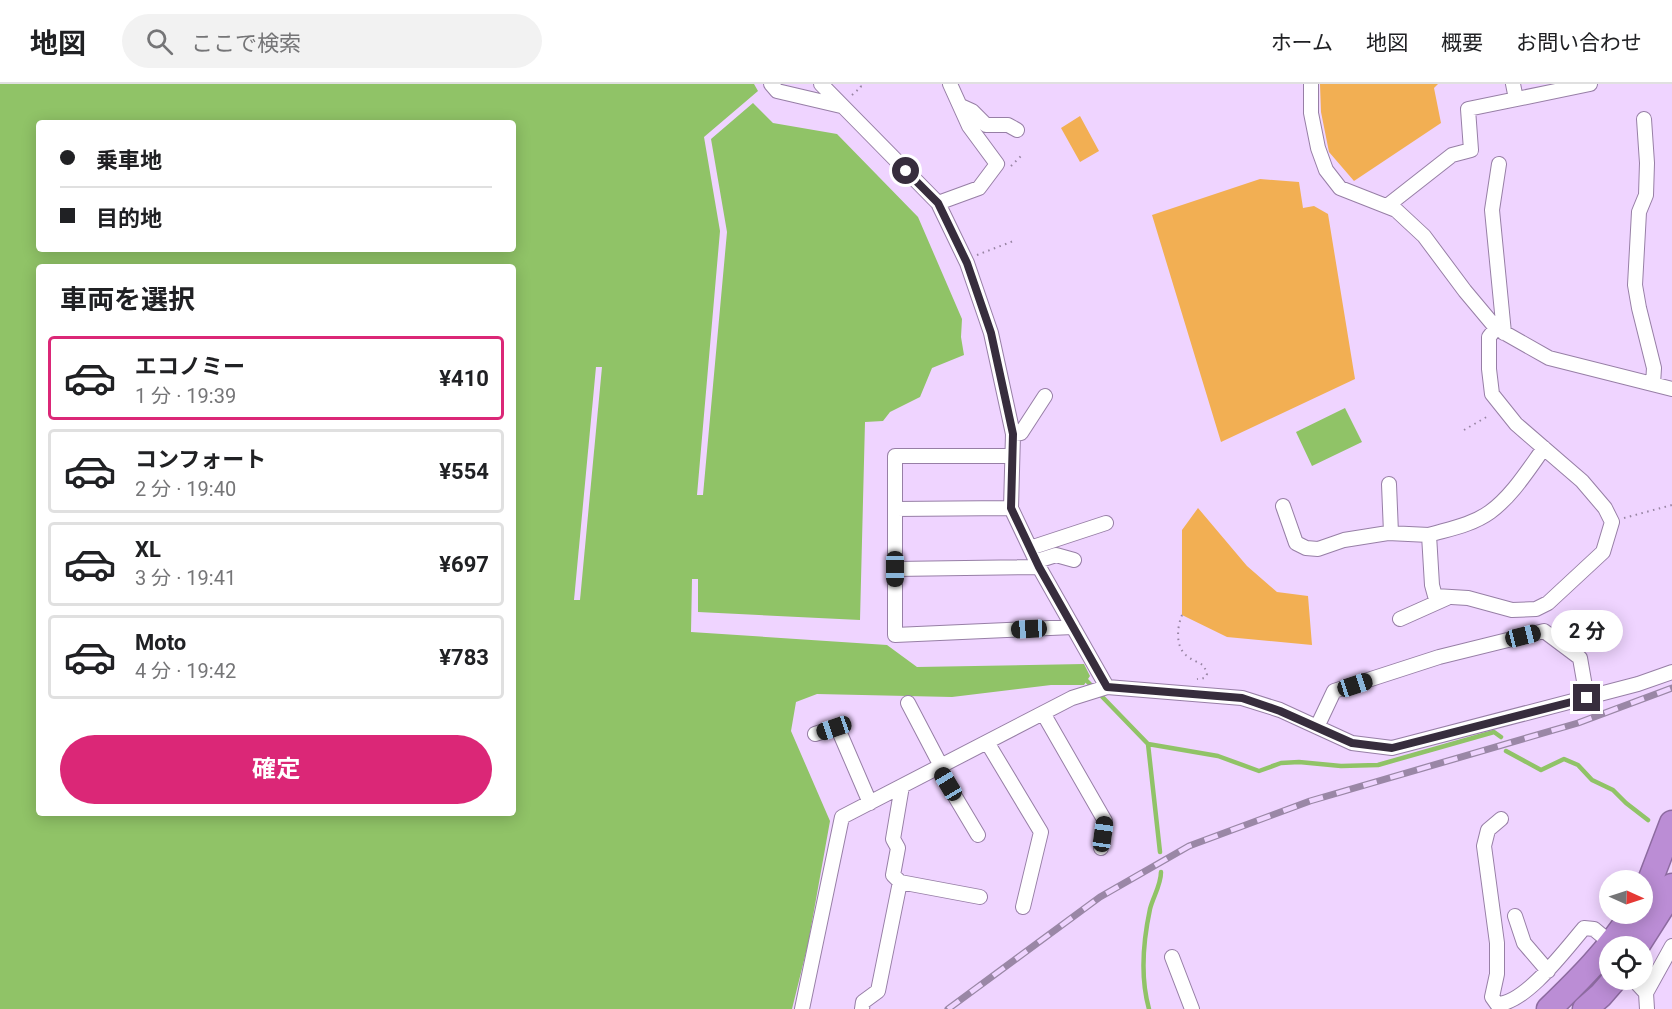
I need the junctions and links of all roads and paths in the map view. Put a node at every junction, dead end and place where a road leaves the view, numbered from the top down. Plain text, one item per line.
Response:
1 (771, 84) edge
2 (821, 84) edge
3 (950, 84) edge
4 (1311, 84) edge
5 (1513, 84) edge
6 (1590, 84) edge
7 (1516, 99) junction
8 (841, 106) junction
9 (961, 106) junction
10 (1644, 119) dead end
11 (1017, 130) dead end
12 (1499, 164) dead end
13 (938, 203) junction
14 (1387, 206) junction
15 (1016, 240) dead end
16 (965, 260) junction
17 (1500, 330) junction
18 (1653, 384) junction
19 (1672, 389) edge
20 (1045, 396) dead end
21 (1502, 406) junction
22 (1464, 430) dead end
23 (1013, 434) junction
24 (1544, 448) junction
25 (1012, 456) junction
26 (1389, 484) dead end
27 (1672, 505) edge
28 (1283, 506) dead end
29 (1011, 508) junction
30 (895, 509) junction
31 (1612, 522) junction
32 (1106, 523) dead end
33 (1391, 533) junction
34 (1429, 535) junction
35 (1030, 548) junction
36 (1074, 560) dead end
37 (1038, 564) junction
38 (895, 569) junction
39 (1449, 597) junction
40 (1182, 615) dead end
41 (1400, 619) dead end
42 (1073, 627) junction
43 (1672, 672) edge
44 (1193, 680) dead end
45 (1106, 687) junction
46 (1587, 698) junction
47 (908, 703) dead end
48 (1042, 713) junction
49 (1317, 727) junction
50 (815, 734) dead end
51 (987, 742) junction
52 (939, 767) junction
53 (902, 786) junction
54 (870, 803) junction
55 (1501, 819) dead end
56 (1672, 823) edge
57 (978, 836) dead end
58 (1101, 848) dead end
59 (1653, 873) edge
60 (900, 882) junction
61 (1672, 886) edge
62 (980, 897) dead end
63 (1023, 907) dead end
64 (1515, 916) dead end
65 (1603, 936) edge
66 (1643, 936) edge
67 (1672, 946) edge
68 (1172, 957) dead end
69 (1599, 959) edge
70 (1548, 971) junction
71 (1605, 990) edge
72 (1643, 990) edge
73 (1646, 993) junction
74 (802, 1009) edge
75 (862, 1009) edge
76 (1192, 1009) edge
77 (1549, 1009) edge
78 (1585, 1009) edge
79 (1647, 1009) edge

1 - 8 street
2 - 8 street
3 - 9 street
4 - 14 street
5 - 7 street
6 - 7 street
7 - 14 street
8 - 13 street
9 - 11 street
9 - 13 street
10 - 18 street
12 - 17 street
13 - 16 street
14 - 17 street
15 - 16 path
16 - 23 street
17 - 18 street
17 - 21 street
18 - 19 street
20 - 23 street
21 - 22 path
21 - 24 street
23 - 25 street
24 - 31 street
24 - 34 street
25 - 29 street
25 - 30 street
26 - 33 street
27 - 31 path
28 - 33 street
29 - 30 street
29 - 35 street
30 - 38 street
31 - 39 street
32 - 35 street
33 - 34 street
34 - 39 street
35 - 37 street
36 - 37 street
37 - 38 street
37 - 42 street
38 - 42 street
39 - 41 street
40 - 44 path
42 - 45 street
43 - 46 street
45 - 48 street
45 - 49 street
46 - 49 street
46 - 49 street
47 - 52 street
48 - 51 street
48 - 58 street
50 - 54 street
51 - 52 street
51 - 63 street
52 - 53 street
52 - 57 street
53 - 54 street
53 - 60 street
54 - 74 street
55 - 70 street
56 - 59 highway
60 - 62 street
60 - 75 street
61 - 66 highway
64 - 70 street
65 - 70 street
67 - 73 street
68 - 76 street
69 - 77 highway
71 - 78 highway
72 - 73 street
73 - 79 street

